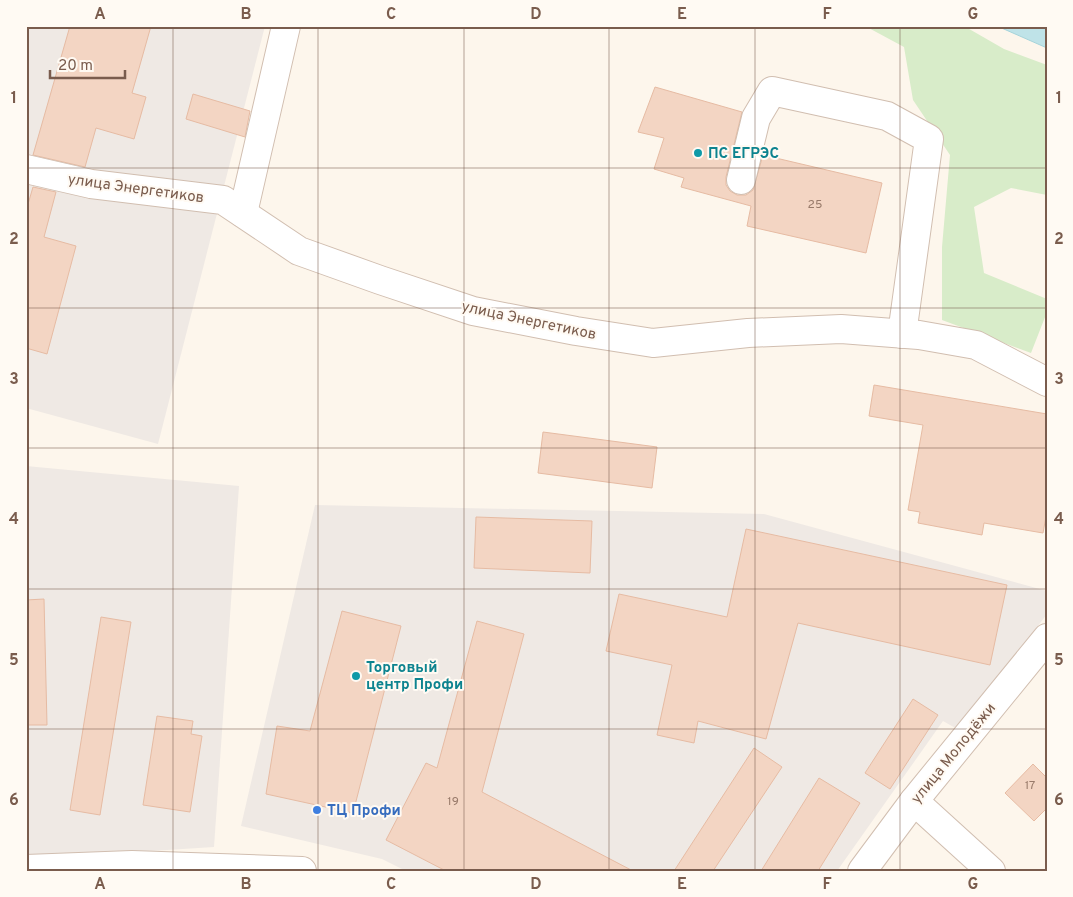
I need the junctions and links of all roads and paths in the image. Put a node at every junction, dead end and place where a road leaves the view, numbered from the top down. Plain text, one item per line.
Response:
1 (286, 26) edge
2 (26, 169) edge
3 (741, 180) dead end
4 (244, 213) junction
5 (902, 334) junction
6 (1047, 382) edge
7 (1046, 640) edge
8 (914, 801) junction
9 (26, 870) edge
10 (225, 870) edge
11 (302, 871) edge
12 (862, 871) edge
13 (991, 871) edge

1 - 4 street
2 - 4 street, улица Энергетиков
3 - 5 street
4 - 5 street, улица Энергетиков
5 - 6 street, улица Энергетиков
7 - 8 street, улица Молодёжи
8 - 12 street, улица Молодёжи
8 - 13 street
9 - 10 street
10 - 11 street

